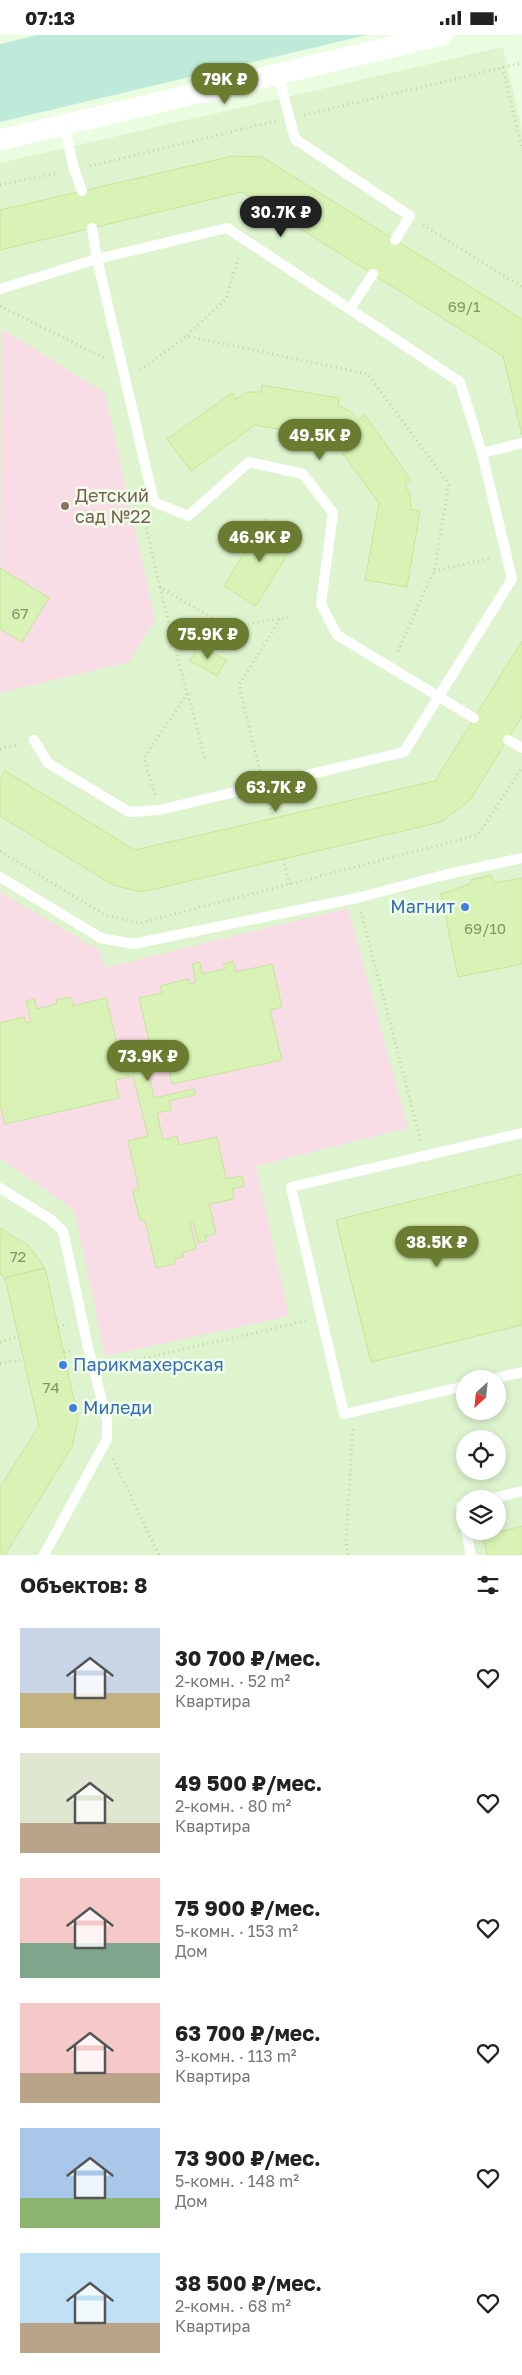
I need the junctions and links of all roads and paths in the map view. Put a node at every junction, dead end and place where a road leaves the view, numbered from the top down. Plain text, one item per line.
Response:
1 (442, 35) edge
2 (522, 63) edge
3 (503, 67) junction
4 (278, 74) junction
5 (290, 118) junction
6 (64, 125) junction
7 (0, 140) edge
8 (522, 150) edge
9 (74, 169) junction
10 (0, 185) edge
11 (82, 191) dead end
12 (410, 217) junction
13 (92, 228) dead end
14 (244, 239) junction
15 (395, 240) dead end
16 (97, 259) junction
17 (373, 274) dead end
18 (522, 287) edge
19 (0, 289) edge
20 (0, 305) edge
21 (350, 309) junction
22 (187, 336) junction
23 (109, 361) dead end
24 (126, 381) junction
25 (522, 443) edge
26 (482, 453) junction
27 (141, 504) dead end
28 (506, 554) junction
29 (434, 571) junction
30 (160, 587) junction
31 (292, 617) dead end
32 (281, 619) junction
33 (390, 667) junction
34 (187, 694) junction
35 (438, 696) junction
36 (474, 718) dead end
37 (34, 740) dead end
38 (508, 740) dead end
39 (522, 748) edge
40 (206, 762) dead end
41 (522, 768) edge
42 (264, 787) junction
43 (159, 810) junction
44 (0, 851) edge
45 (522, 858) edge
46 (283, 859) dead end
47 (0, 877) edge
48 (290, 884) junction
49 (357, 898) junction
50 (522, 1133) edge
51 (425, 1156) junction
52 (0, 1188) edge
53 (321, 1317) junction
54 (19, 1336) dead end
55 (0, 1342) edge
56 (24, 1359) dead end
57 (0, 1364) edge
58 (94, 1370) junction
59 (522, 1372) edge
60 (506, 1376) edge
61 (456, 1387) edge
62 (354, 1412) junction
63 (106, 1445) junction
64 (522, 1491) edge
65 (506, 1495) edge
66 (468, 1540) edge
67 (44, 1555) edge
68 (159, 1555) edge
69 (348, 1555) edge
70 (471, 1555) edge

1 - 4 street
2 - 3 path
3 - 5 path
3 - 8 path
4 - 5 lane
4 - 6 street
5 - 9 path
5 - 12 lane
6 - 7 street
6 - 9 lane
9 - 10 path
9 - 11 lane
12 - 15 lane
12 - 18 path
13 - 16 lane
14 - 16 lane
14 - 21 lane
14 - 22 path
16 - 19 lane
16 - 24 lane
17 - 21 lane
20 - 23 path
21 - 26 lane
22 - 24 path
22 - 29 path
24 - 33 lane
25 - 26 lane
26 - 28 lane
27 - 30 path
28 - 29 path
28 - 35 lane
29 - 33 path
30 - 32 path
30 - 34 path
31 - 32 path
32 - 42 path
33 - 35 lane
34 - 40 path
34 - 43 path
35 - 36 lane
35 - 42 lane
37 - 43 lane
38 - 39 lane
41 - 48 path
42 - 43 lane
44 - 48 path
45 - 49 lane
46 - 48 path
47 - 49 lane
49 - 51 path
50 - 51 lane
51 - 53 lane
52 - 58 lane
53 - 58 path
53 - 62 lane
54 - 55 path
56 - 57 path
58 - 63 lane
59 - 60 lane
61 - 62 lane
62 - 69 path
63 - 67 lane
63 - 68 path
64 - 65 lane
66 - 70 lane

